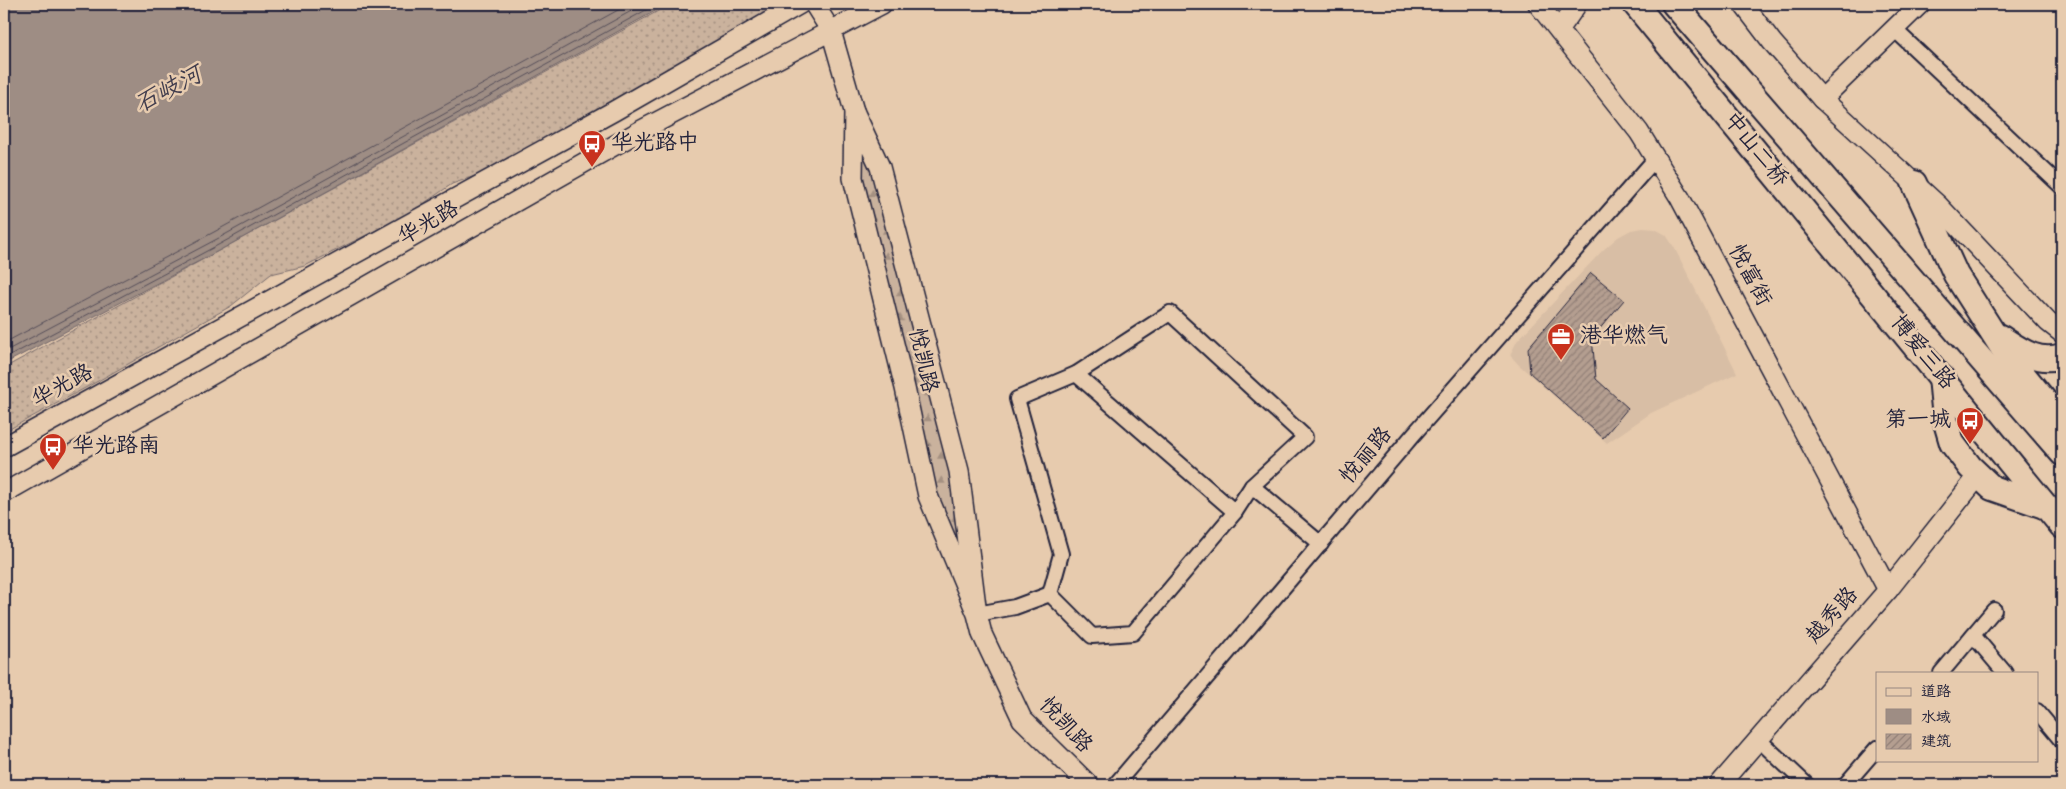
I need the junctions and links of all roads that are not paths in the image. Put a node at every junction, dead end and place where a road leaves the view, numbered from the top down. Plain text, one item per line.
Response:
1 (800, 4) edge
2 (814, 4) edge
3 (882, 4) edge
4 (1538, 4) edge
5 (1577, 4) edge
6 (1634, 4) edge
7 (1674, 4) edge
8 (1743, 4) edge
9 (1920, 4) edge
10 (1894, 29) junction
11 (1559, 30) junction
12 (831, 31) junction
13 (1822, 99) junction
14 (854, 111) junction
15 (1656, 158) junction
16 (1914, 183) junction
17 (2062, 187) edge
18 (1908, 275) junction
19 (1876, 296) joint
20 (1992, 331) junction
21 (2062, 333) edge
22 (2062, 356) edge
23 (1076, 374) junction
24 (1941, 377) junction
25 (2062, 422) edge
26 (4, 447) edge
27 (2062, 452) edge
28 (1979, 475) junction
29 (1252, 486) junction
30 (4, 493) edge
31 (2047, 507) junction
32 (1236, 512) junction
33 (2062, 526) edge
34 (1321, 544) junction
35 (1888, 590) junction
36 (1050, 594) junction
37 (1994, 610) dead end
38 (977, 614) junction
39 (1973, 635) junction
40 (1942, 672) edge
41 (2004, 672) edge
42 (2038, 712) edge
43 (1758, 739) junction
44 (2062, 741) edge
45 (1876, 749) edge
46 (1089, 785) edge
47 (1115, 785) edge
48 (1719, 785) edge
49 (1807, 785) edge
50 (1846, 785) edge

1 - 26 street, 华光路
2 - 12 street, 悦凯路
3 - 12 street, 华光路
4 - 11 street, 悦富街
5 - 11 street
6 - 19 highway, 中山二桥
7 - 18 highway, 中山二桥
8 - 13 street
9 - 10 street
10 - 13 street
10 - 17 street
11 - 15 street, 悦富街
12 - 14 street, 悦凯路
12 - 30 street, 华光路
13 - 16 street
14 - 38 street, 悦凯路
14 - 38 street, 悦凯路
15 - 34 street, 悦丽路
15 - 35 street, 悦富街
16 - 20 highway
16 - 21 street
18 - 20 highway
18 - 27 highway, 博爱三路
19 - 24 highway, 博爱三路
20 - 22 highway
20 - 25 highway
23 - 29 street
23 - 32 street
23 - 36 street
24 - 28 highway
24 - 31 highway, 博爱三路
28 - 31 highway
28 - 35 street, 越秀路
29 - 32 street
29 - 34 street
31 - 33 highway, 博爱三路
32 - 36 street
34 - 47 street, 悦丽路
35 - 43 street, 越秀路
36 - 38 street
37 - 39 street
38 - 46 street, 悦凯路
39 - 40 street
39 - 41 street
42 - 44 street
43 - 48 street, 越秀路
43 - 49 street
45 - 50 street

